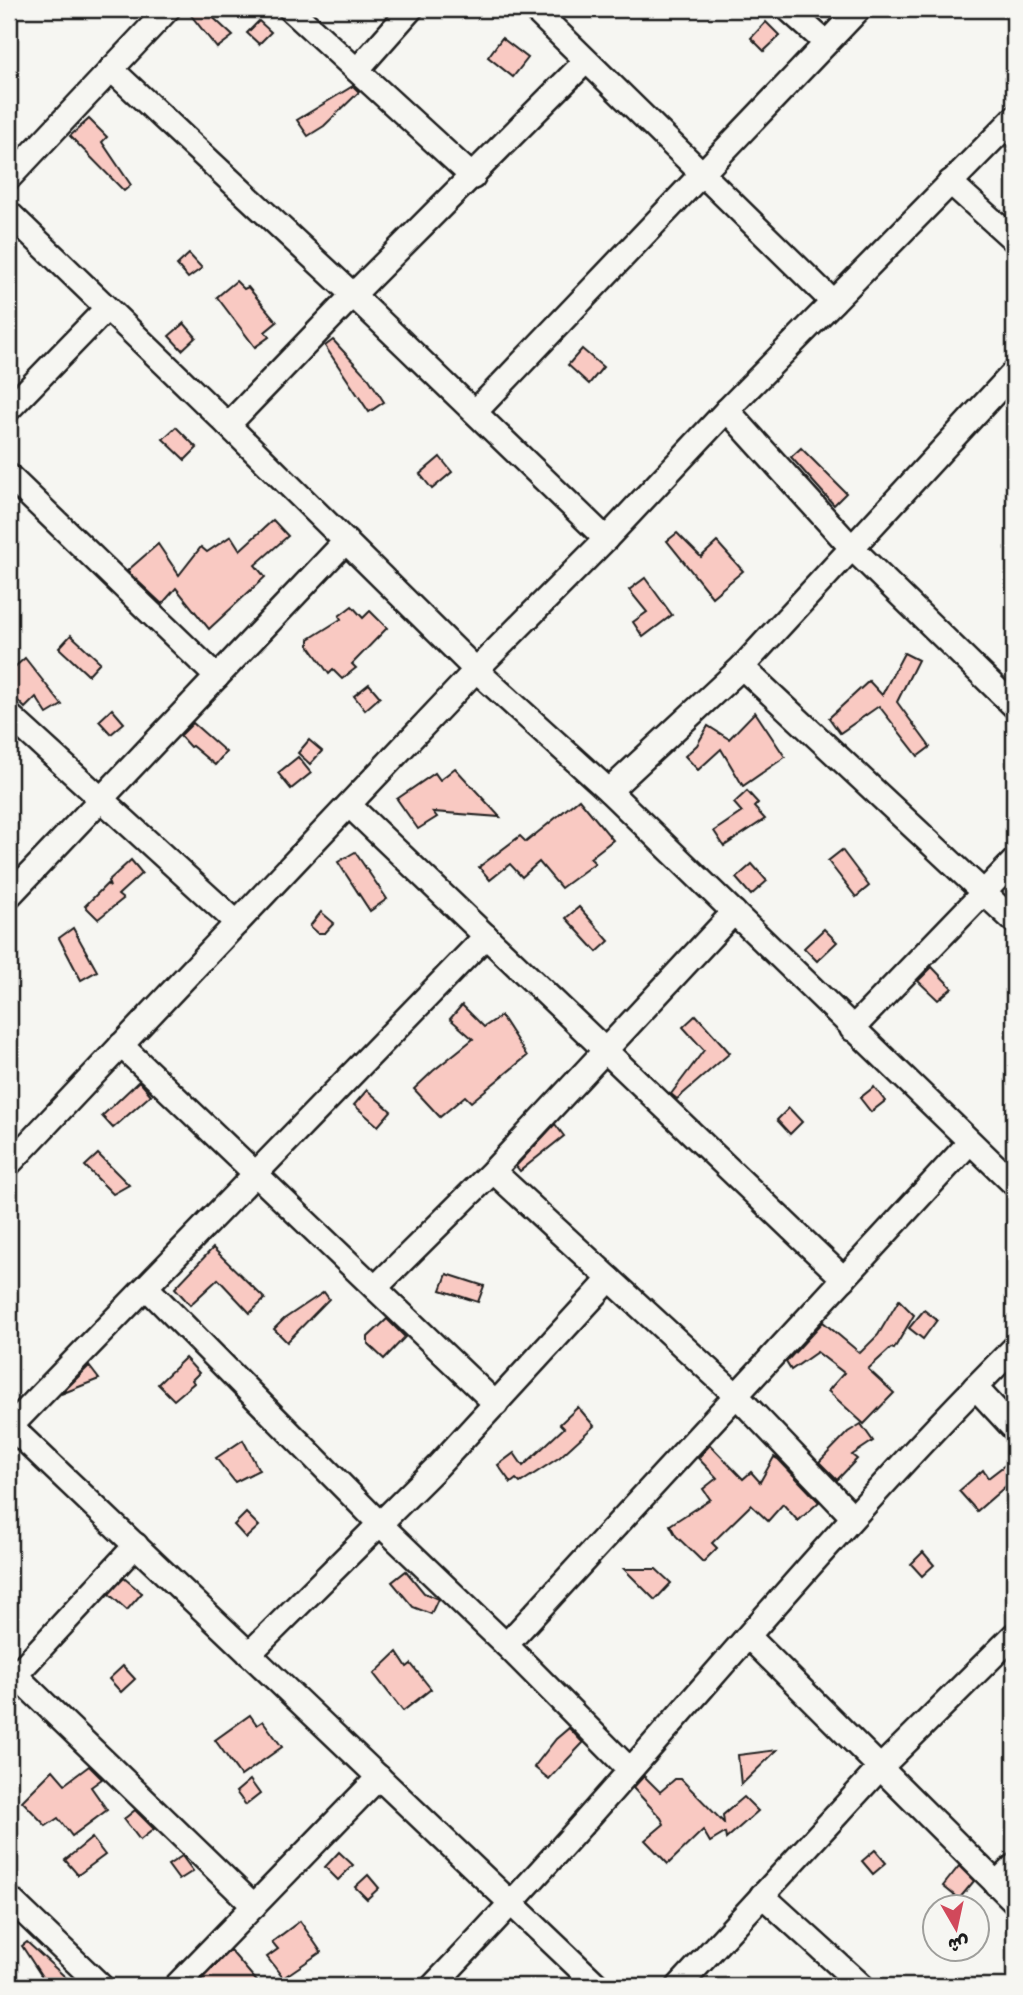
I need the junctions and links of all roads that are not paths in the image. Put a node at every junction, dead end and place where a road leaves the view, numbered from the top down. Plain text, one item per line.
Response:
1 (168, 9) edge
2 (290, 9) edge
3 (411, 9) edge
4 (534, 9) edge
5 (788, 9) edge
6 (859, 9) edge
7 (825, 43) junction
8 (586, 61) junction
9 (111, 69) junction
10 (357, 70) junction
11 (1014, 118) edge
12 (701, 173) junction
13 (473, 177) junction
14 (9, 178) edge
15 (950, 182) junction
16 (9, 213) edge
17 (1014, 240) edge
18 (353, 295) junction
19 (833, 302) junction
20 (106, 309) junction
21 (1014, 372) edge
22 (9, 409) edge
23 (727, 410) junction
24 (475, 412) junction
25 (228, 425) junction
26 (9, 476) edge
27 (606, 539) junction
28 (346, 541) junction
29 (851, 547) junction
30 (742, 667) junction
31 (476, 670) junction
32 (217, 677) junction
33 (1014, 706) edge
34 (9, 715) edge
35 (609, 792) junction
36 (101, 799) junction
37 (349, 805) junction
38 (1014, 861) edge
39 (985, 893) junction
40 (9, 896) edge
41 (734, 912) junction
42 (1014, 921) edge
43 (237, 923) junction
44 (486, 936) junction
45 (852, 1029) junction
46 (121, 1045) junction
47 (603, 1050) junction
48 (970, 1142) junction
49 (9, 1164) edge
50 (493, 1171) junction
51 (256, 1174) junction
52 (1014, 1184) edge
53 (610, 1279) junction
54 (844, 1279) junction
55 (147, 1288) junction
56 (375, 1288) junction
57 (1014, 1348) edge
58 (975, 1387) junction
59 (737, 1396) junction
60 (496, 1404) junction
61 (10, 1425) edge
62 (1014, 1429) edge
63 (853, 1517) junction
64 (380, 1525) junction
65 (136, 1545) junction
66 (1014, 1635) edge
67 (749, 1637) junction
68 (506, 1645) junction
69 (250, 1654) junction
70 (11, 1675) edge
71 (629, 1769) junction
72 (879, 1769) junction
73 (379, 1777) junction
74 (1014, 1866) edge
75 (996, 1884) junction
76 (762, 1895) junction
77 (1014, 1901) edge
78 (11, 1905) edge
79 (512, 1905) junction
80 (254, 1906) junction
81 (101, 1986) edge
82 (176, 1986) edge
83 (433, 1986) edge
84 (598, 1986) edge
85 (679, 1986) edge
86 (862, 1986) edge

1 - 9 street
2 - 10 street
3 - 10 street
4 - 8 street
5 - 7 street
6 - 7 street
7 - 12 street
8 - 12 street
8 - 13 street
9 - 14 street
9 - 18 street
10 - 13 street
11 - 15 street
12 - 19 street
12 - 24 street
13 - 18 street
15 - 17 street
15 - 19 street
16 - 20 street
18 - 24 street
18 - 25 street
19 - 23 street
20 - 22 street
20 - 25 street
21 - 29 street
23 - 27 street
23 - 29 street
24 - 27 street
25 - 28 street
26 - 32 street
27 - 31 street
28 - 31 street
28 - 32 street
29 - 30 street
29 - 33 street
30 - 35 street
30 - 39 street
31 - 35 street
31 - 37 street
32 - 36 street
34 - 36 street
35 - 41 street
36 - 40 street
36 - 43 street
37 - 43 street
37 - 44 street
38 - 39 street
39 - 42 street
39 - 45 street
41 - 45 street
41 - 47 street
43 - 46 street
44 - 47 street
44 - 51 street
45 - 48 street
46 - 49 street
46 - 51 street
47 - 50 street
47 - 54 street
48 - 52 street
48 - 54 street
50 - 53 street
50 - 56 street
51 - 55 street
51 - 56 street
53 - 59 street
53 - 60 street
54 - 59 street
55 - 61 street
55 - 64 street
56 - 60 street
57 - 58 street
58 - 62 street
58 - 63 street
59 - 63 street
59 - 68 street
60 - 64 street
61 - 65 street
63 - 67 street
64 - 68 street
64 - 69 street
65 - 69 street
65 - 70 street
66 - 72 street
67 - 71 street
67 - 72 street
68 - 71 street
69 - 73 street
70 - 80 street
71 - 79 street
72 - 75 street
72 - 76 street
73 - 79 street
73 - 80 street
74 - 75 street
75 - 77 street
76 - 85 street
76 - 86 street
78 - 81 street
79 - 83 street
79 - 84 street
80 - 82 street

